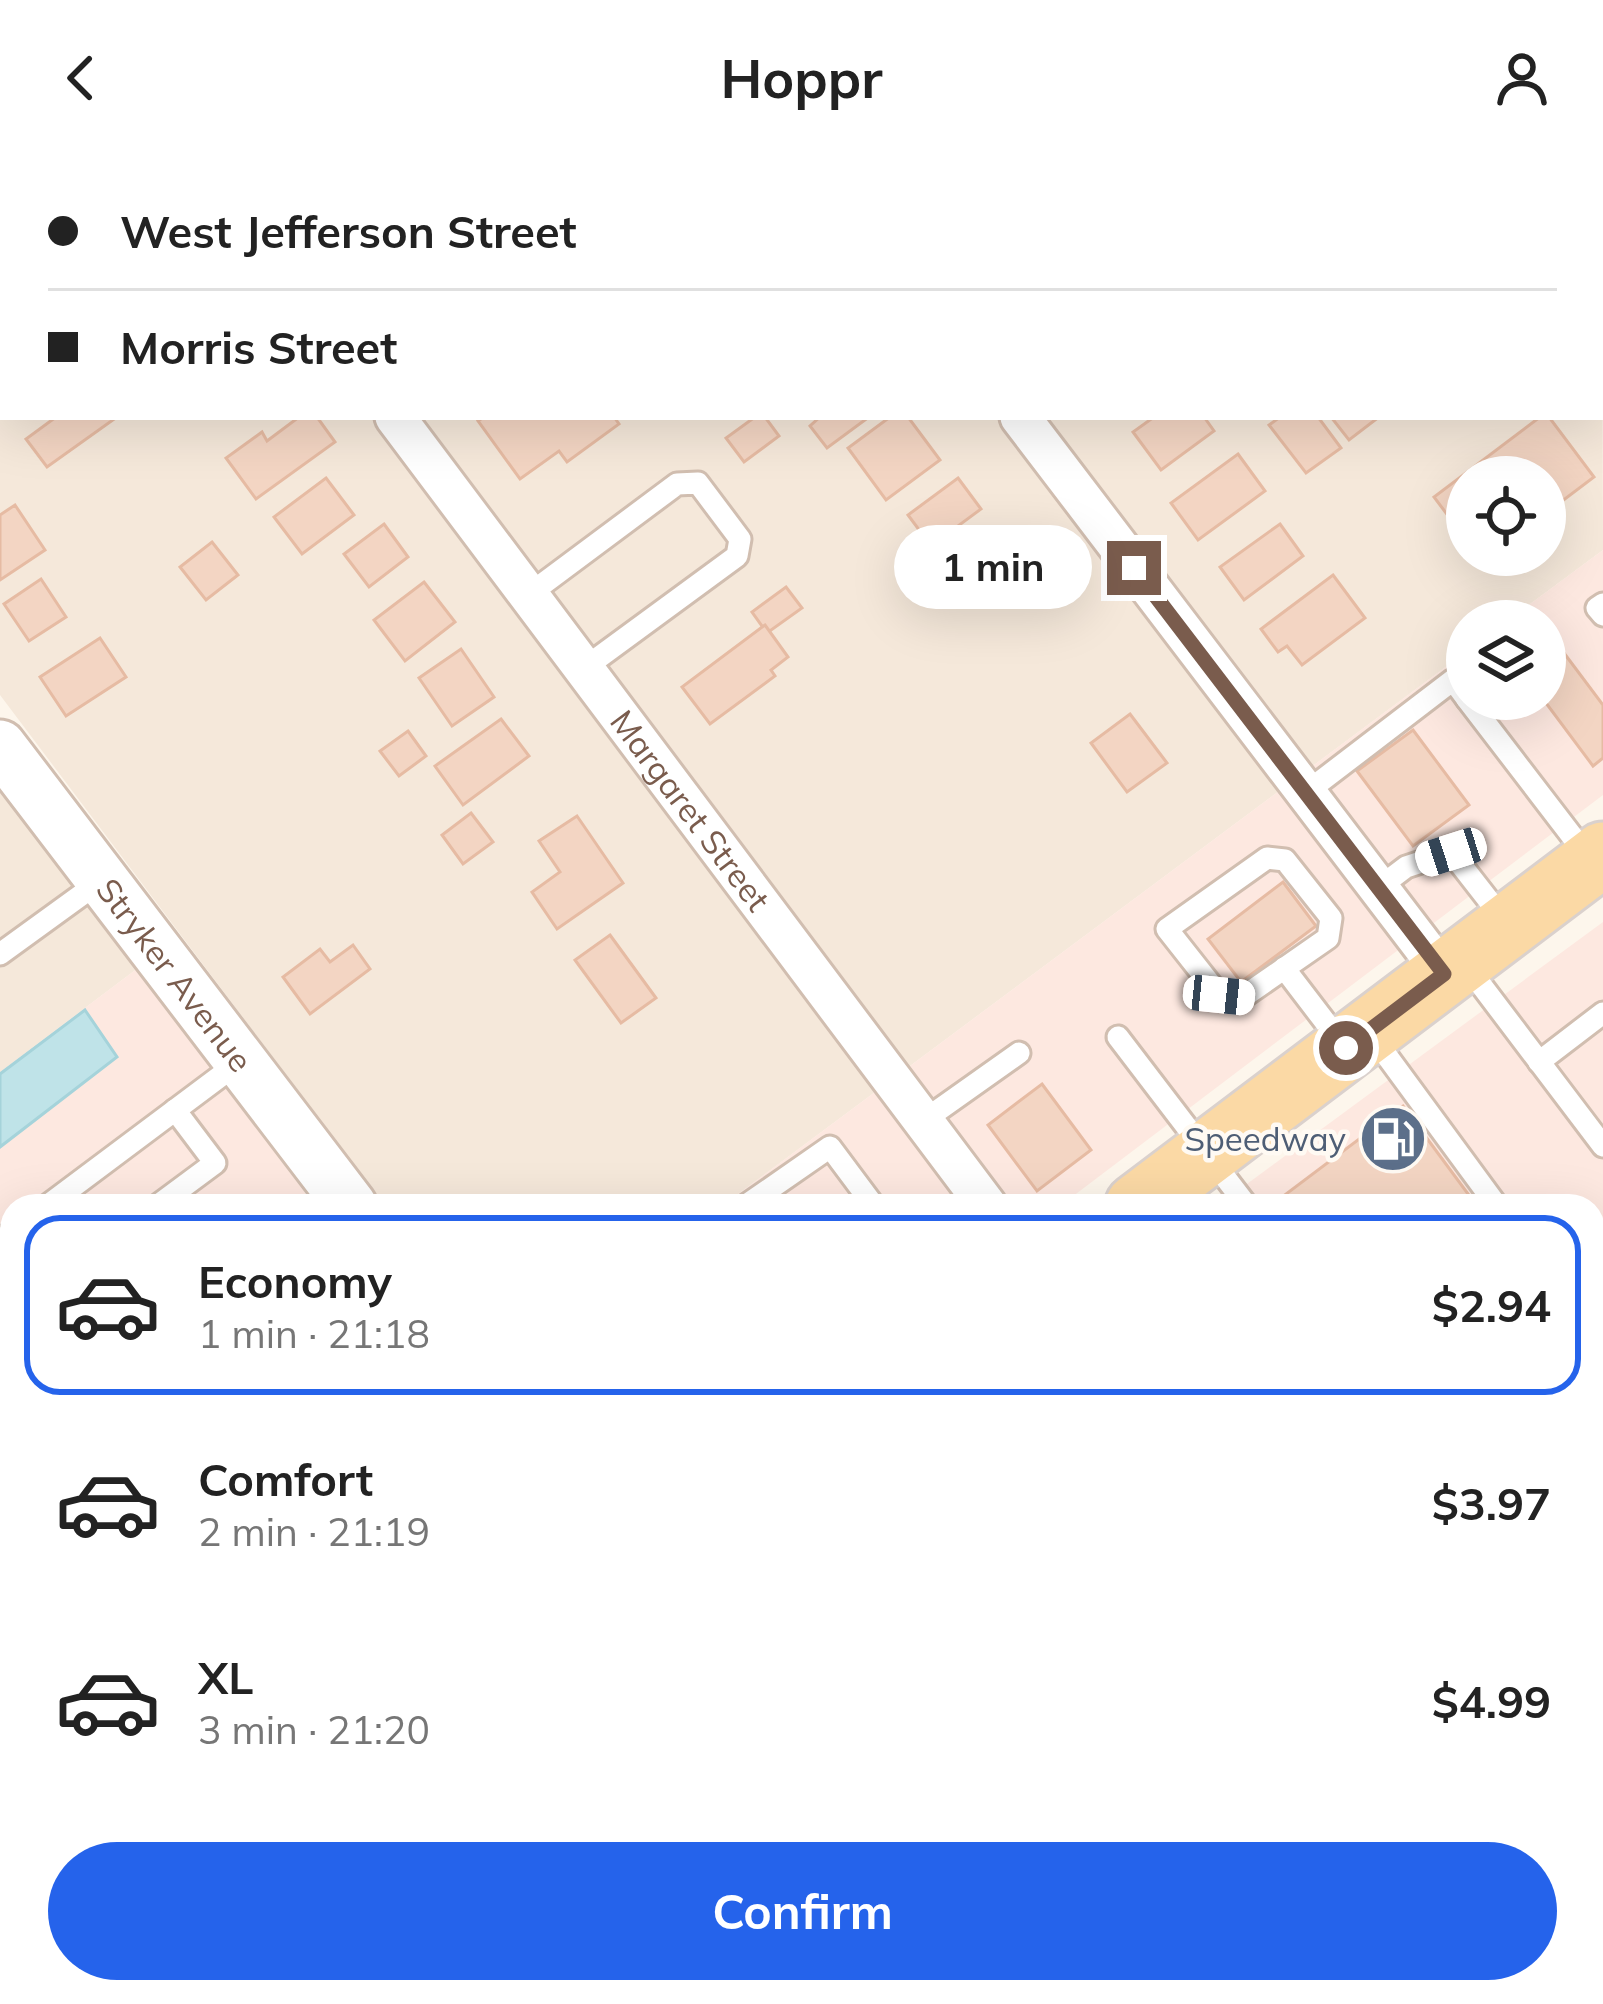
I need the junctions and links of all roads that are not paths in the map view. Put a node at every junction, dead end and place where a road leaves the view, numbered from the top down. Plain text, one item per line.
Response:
1 (396, 420) edge
2 (1022, 420) edge
3 (528, 596) junction
4 (1603, 604) edge
5 (1603, 615) edge
6 (583, 669) junction
7 (1446, 685) edge
8 (1484, 720) edge
9 (0, 746) edge
10 (1304, 794) junction
11 (1597, 858) edge
12 (102, 880) junction
13 (1377, 889) junction
14 (0, 953) edge
15 (1472, 953) junction
16 (1285, 968) junction
17 (1603, 1013) edge
18 (1118, 1037) dead end
19 (1357, 1040) junction
20 (1019, 1053) dead end
21 (1539, 1062) junction
22 (238, 1063) junction
23 (176, 1110) junction
24 (923, 1121) junction
25 (1596, 1122) edge
26 (1603, 1147) edge
27 (1208, 1152) junction
28 (63, 1194) edge
29 (173, 1194) edge
30 (337, 1194) edge
31 (762, 1194) edge
32 (865, 1194) edge
33 (977, 1194) edge
34 (1153, 1194) edge
35 (1238, 1194) edge
36 (1480, 1194) edge

1 - 3 street, Margaret Street
2 - 10 street
3 - 6 street, Margaret Street
3 - 6 lane
4 - 5 lane
6 - 24 street, Margaret Street
7 - 10 lane
8 - 11 lane
9 - 12 street, Stryker Avenue
10 - 13 street
11 - 15 main road
12 - 14 lane
12 - 22 street, Stryker Avenue
13 - 15 street
13 - 15 lane
15 - 19 main road
15 - 21 lane
16 - 16 lane
16 - 19 lane
17 - 21 lane
18 - 27 lane
19 - 27 main road
19 - 36 lane
20 - 24 lane
21 - 25 lane
22 - 23 lane
22 - 30 street, Stryker Avenue
23 - 28 lane
23 - 29 lane
24 - 33 street, Margaret Street
25 - 26 lane
27 - 34 main road
27 - 35 lane
31 - 32 lane

